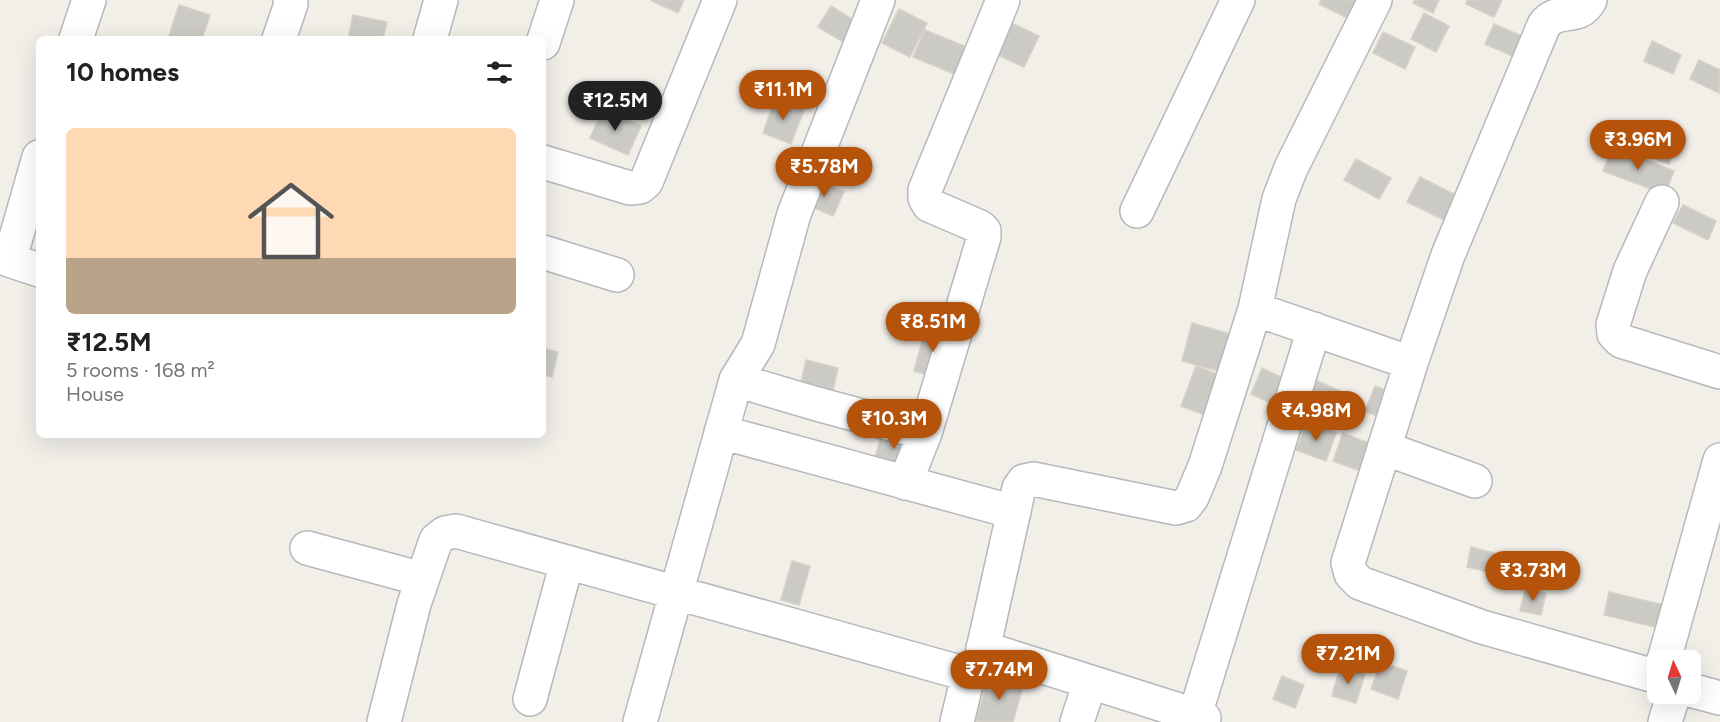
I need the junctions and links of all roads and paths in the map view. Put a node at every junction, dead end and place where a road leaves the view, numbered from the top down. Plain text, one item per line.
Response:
1 (89, 0) edge
2 (291, 0) edge
3 (441, 0) edge
4 (557, 0) edge
5 (720, 0) edge
6 (878, 0) edge
7 (1003, 0) edge
8 (1238, 0) edge
9 (1376, 0) edge
10 (1590, 0) edge
11 (77, 36) edge
12 (280, 36) edge
13 (431, 36) edge
14 (545, 36) edge
15 (546, 163) edge
16 (36, 168) edge
17 (1662, 202) dead end
18 (1137, 211) dead end
19 (546, 253) edge
20 (0, 256) edge
21 (36, 269) edge
22 (617, 275) dead end
23 (1255, 309) junction
24 (1314, 329) junction
25 (1411, 363) junction
26 (1720, 372) edge
27 (736, 380) junction
28 (721, 432) junction
29 (925, 433) junction
30 (1384, 448) junction
31 (1720, 460) edge
32 (1475, 481) dead end
33 (905, 483) junction
34 (1715, 500) edge
35 (1014, 512) junction
36 (307, 548) dead end
37 (567, 562) junction
38 (422, 579) junction
39 (676, 592) junction
40 (1667, 650) edge
41 (976, 660) junction
42 (1647, 674) edge
43 (1090, 682) junction
44 (1701, 693) edge
45 (1720, 698) edge
46 (530, 699) dead end
47 (1671, 704) edge
48 (1205, 719) edge
49 (384, 722) edge
50 (640, 722) edge
51 (957, 722) edge
52 (1077, 722) edge
53 (1665, 722) edge

1 - 11 street
2 - 12 street
3 - 13 street
4 - 14 street
5 - 15 street
6 - 27 street
7 - 29 street
8 - 18 street
9 - 23 street
10 - 25 street
16 - 20 street
17 - 26 street
19 - 22 street
20 - 21 street
23 - 24 street
23 - 35 street
24 - 25 street
24 - 48 street
25 - 30 street
27 - 28 street
27 - 29 street
28 - 33 street
28 - 39 street
29 - 33 street
30 - 32 street
30 - 42 street
31 - 34 street
33 - 35 street
34 - 40 street
35 - 41 street
36 - 38 street
37 - 38 street
37 - 39 street
37 - 46 street
38 - 49 street
39 - 41 street
39 - 50 street
41 - 43 street
41 - 51 street
43 - 48 street
43 - 52 street
44 - 45 street
47 - 53 street

